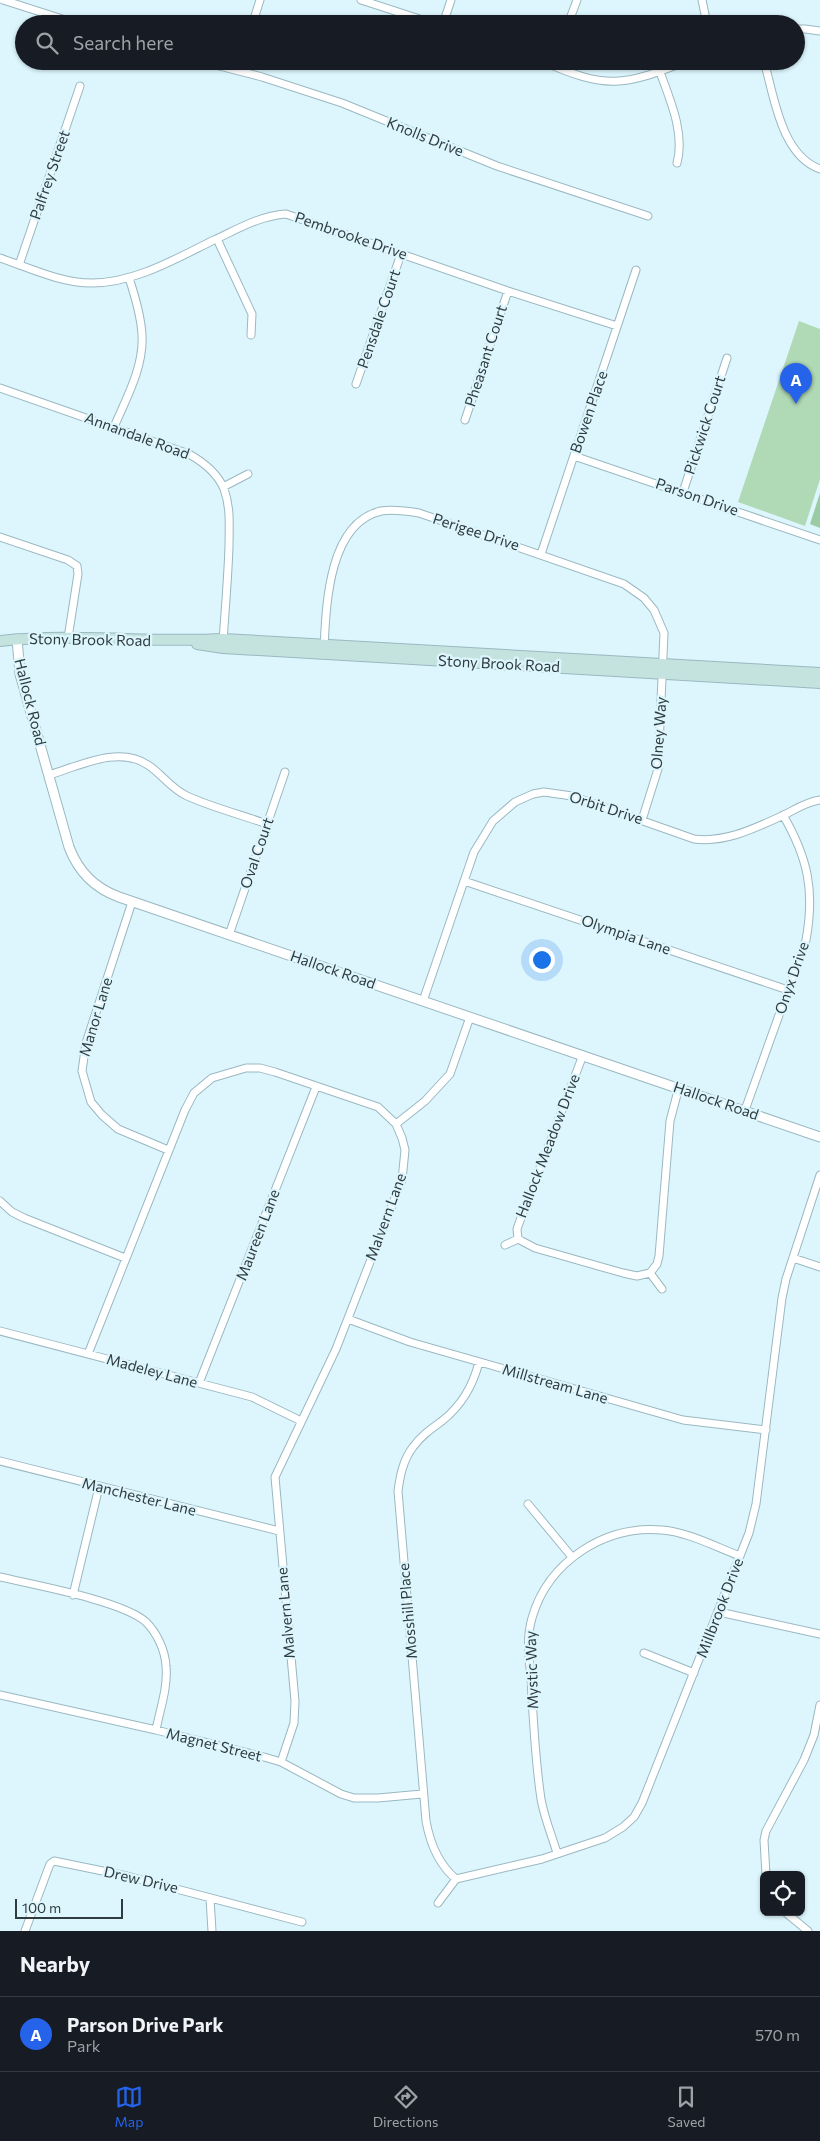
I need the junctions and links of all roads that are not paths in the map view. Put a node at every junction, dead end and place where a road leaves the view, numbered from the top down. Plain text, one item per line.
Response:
1 (3, 0) edge
2 (260, 0) edge
3 (361, 0) edge
4 (451, 0) edge
5 (577, 0) edge
6 (702, 0) edge
7 (50, 15) edge
8 (255, 15) edge
9 (407, 15) edge
10 (446, 15) edge
11 (571, 15) edge
12 (704, 15) edge
13 (805, 29) edge
14 (820, 31) edge
15 (235, 70) edge
16 (569, 70) edge
17 (665, 70) edge
18 (767, 70) edge
19 (660, 72) junction
20 (80, 86) dead end
21 (677, 163) dead end
22 (820, 169) edge
23 (648, 216) dead end
24 (217, 239) junction
25 (401, 254) junction
26 (0, 258) edge
27 (19, 265) junction
28 (636, 270) dead end
29 (129, 278) junction
30 (508, 291) junction
31 (618, 326) junction
32 (251, 335) dead end
33 (727, 358) dead end
34 (356, 384) dead end
35 (0, 388) edge
36 (465, 420) dead end
37 (114, 428) junction
38 (574, 456) junction
39 (248, 474) dead end
40 (223, 487) junction
41 (684, 492) junction
42 (0, 537) edge
43 (820, 540) edge
44 (541, 554) junction
45 (68, 638) junction
46 (17, 639) junction
47 (0, 640) edge
48 (223, 644) junction
49 (324, 649) junction
50 (664, 669) junction
51 (818, 678) edge
52 (285, 772) dead end
53 (49, 775) junction
54 (820, 800) edge
55 (783, 815) junction
56 (642, 820) junction
57 (267, 824) junction
58 (464, 881) junction
59 (132, 902) junction
60 (229, 935) junction
61 (788, 990) junction
62 (423, 1001) junction
63 (470, 1017) junction
64 (583, 1055) junction
65 (316, 1087) junction
66 (679, 1088) junction
67 (745, 1110) junction
68 (396, 1124) junction
69 (820, 1137) edge
70 (168, 1150) junction
71 (820, 1174) edge
72 (0, 1201) edge
73 (518, 1239) junction
74 (505, 1246) dead end
75 (124, 1258) junction
76 (793, 1258) junction
77 (820, 1267) edge
78 (650, 1273) junction
79 (662, 1289) dead end
80 (348, 1318) junction
81 (0, 1330) edge
82 (88, 1354) junction
83 (478, 1362) junction
84 (200, 1383) junction
85 (300, 1421) junction
86 (766, 1430) junction
87 (0, 1461) edge
88 (99, 1487) junction
89 (528, 1504) dead end
90 (279, 1531) junction
91 (740, 1556) junction
92 (572, 1557) junction
93 (0, 1577) edge
94 (73, 1595) junction
95 (719, 1612) junction
96 (820, 1634) edge
97 (644, 1653) dead end
98 (694, 1673) junction
99 (0, 1695) edge
100 (820, 1705) edge
101 (156, 1730) junction
102 (281, 1762) junction
103 (422, 1794) junction
104 (557, 1853) junction
105 (766, 1871) edge
106 (456, 1879) junction
107 (210, 1898) junction
108 (438, 1903) dead end
109 (790, 1916) edge
110 (302, 1922) dead end
111 (25, 1931) edge
112 (212, 1931) edge
113 (808, 1931) edge

1 - 7 street
2 - 8 street
3 - 9 street
4 - 10 street
5 - 11 street
6 - 12 street
13 - 14 street
15 - 23 street, Knolls Drive
16 - 19 street
17 - 19 street
18 - 22 street
19 - 21 street
20 - 27 street, Palfrey Street
24 - 25 street, Pembrooke Drive
24 - 29 street, Pembrooke Drive
24 - 32 street
25 - 30 street, Pembrooke Drive
25 - 34 street, Pensdale Court
26 - 27 street, Pembrooke Drive
27 - 29 street, Pembrooke Drive
28 - 31 street, Bowen Place
29 - 37 street
30 - 31 street, Pembrooke Drive
30 - 36 street, Pheasant Court
31 - 38 street, Bowen Place
33 - 41 street, Pickwick Court
35 - 37 street, Annandale Road
37 - 40 street, Annandale Road
38 - 41 street, Parson Drive
38 - 44 street, Bowen Place
39 - 40 street
40 - 48 street, Annandale Road
41 - 43 street, Parson Drive
42 - 45 street
44 - 49 street, Perigee Drive
44 - 50 street, Perigee Drive
45 - 46 main road, Stony Brook Road
45 - 48 main road, Stony Brook Road
46 - 47 main road, Stony Brook Road
46 - 53 street, Hallock Road
48 - 49 main road, Stony Brook Road
49 - 50 main road, Stony Brook Road
50 - 51 main road, Stony Brook Road
50 - 56 street, Olney Way
52 - 57 street, Oval Court
53 - 57 street
53 - 59 street, Hallock Road
54 - 55 street, Orbit Drive
55 - 56 street, Orbit Drive
55 - 61 street, Onyx Drive
56 - 58 street, Orbit Drive
57 - 60 street, Oval Court
58 - 61 street, Olympia Lane
58 - 62 street, Orbit Drive
59 - 60 street, Hallock Road
59 - 70 street, Manor Lane
60 - 62 street, Hallock Road
61 - 67 street, Onyx Drive
62 - 63 street, Hallock Road
63 - 64 street, Hallock Road
63 - 68 street
64 - 66 street, Hallock Road
64 - 73 street, Hallock Meadow Drive
65 - 68 street, Malvern Lane
65 - 70 street, Malvern Lane
65 - 84 street, Maureen Lane
66 - 67 street, Hallock Road
66 - 78 street
67 - 69 street, Hallock Road
68 - 80 street, Malvern Lane
70 - 75 street, Malvern Lane
71 - 76 street, Millbrook Drive
72 - 75 street
73 - 74 street
73 - 78 street
75 - 82 street, Malvern Lane
76 - 77 street
76 - 86 street, Millbrook Drive
78 - 79 street
80 - 83 street, Millstream Lane
80 - 85 street, Malvern Lane
81 - 82 street, Madeley Lane
82 - 84 street, Madeley Lane
83 - 86 street, Millstream Lane
83 - 103 street, Mosshill Place
84 - 85 street, Madeley Lane
85 - 90 street, Malvern Lane
86 - 91 street, Millbrook Drive
87 - 88 street, Manchester Lane
88 - 90 street, Manchester Lane
88 - 94 street
89 - 92 street
90 - 102 street, Malvern Lane
91 - 92 street, Mystic Way
91 - 95 street, Millbrook Drive
92 - 104 street, Mystic Way
93 - 94 street
94 - 101 street
95 - 96 street
95 - 98 street, Millbrook Drive
97 - 98 street
98 - 104 street, Millbrook Drive
99 - 101 street, Magnet Street
100 - 105 street
101 - 102 street, Magnet Street
102 - 103 street, Magnet Street
103 - 106 street, Mosshill Place
104 - 106 street, Millbrook Drive
106 - 108 street
107 - 110 street, Drew Drive
107 - 111 street, Drew Drive
107 - 112 street
109 - 113 street

